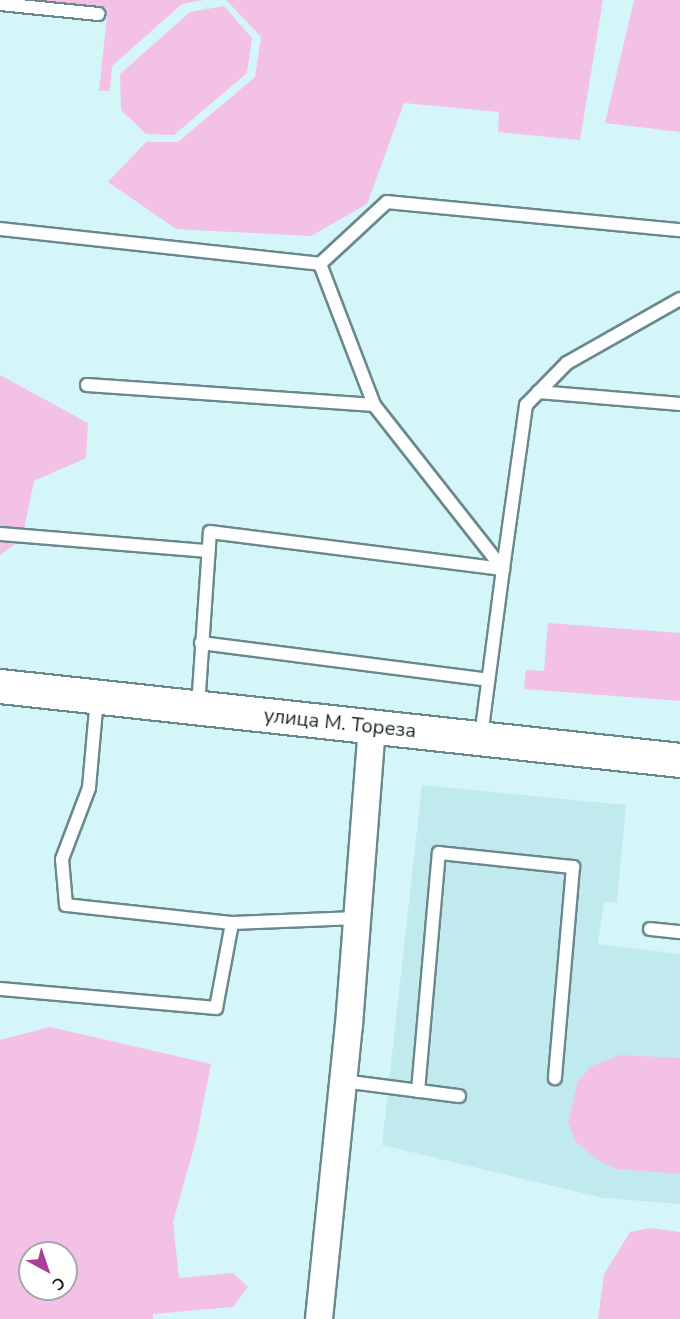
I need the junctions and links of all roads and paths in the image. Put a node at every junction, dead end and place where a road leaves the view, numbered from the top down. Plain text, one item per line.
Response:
1 (0, 4) edge
2 (98, 14) dead end
3 (0, 230) edge
4 (680, 230) edge
5 (320, 264) junction
6 (680, 299) edge
7 (87, 385) dead end
8 (538, 392) junction
9 (680, 404) edge
10 (374, 405) junction
11 (0, 534) edge
12 (208, 552) junction
13 (502, 569) junction
14 (201, 644) junction
15 (488, 680) junction
16 (0, 686) edge
17 (97, 697) junction
18 (198, 708) junction
19 (372, 727) junction
20 (480, 739) junction
21 (680, 760) edge
22 (357, 918) junction
23 (232, 923) junction
24 (650, 929) dead end
25 (680, 932) edge
26 (0, 989) edge
27 (555, 1078) dead end
28 (343, 1082) junction
29 (418, 1091) junction
30 (459, 1096) dead end
31 (319, 1319) edge

1 - 2 lane
3 - 5 lane
4 - 5 lane
5 - 10 lane
6 - 8 lane
7 - 10 lane
8 - 9 lane
8 - 13 lane
10 - 13 lane
11 - 12 lane
12 - 13 lane
12 - 14 lane
13 - 15 lane
14 - 15 lane
14 - 18 lane
15 - 20 lane
16 - 17 street, улица М. Тореза
17 - 18 street, улица М. Тореза
17 - 23 lane
18 - 19 street, улица М. Тореза
19 - 20 street, улица М. Тореза
19 - 22 street
20 - 21 street, улица М. Тореза
22 - 23 lane
22 - 28 street
23 - 26 lane
24 - 25 lane
27 - 29 lane
28 - 29 lane
28 - 31 street
29 - 30 lane

